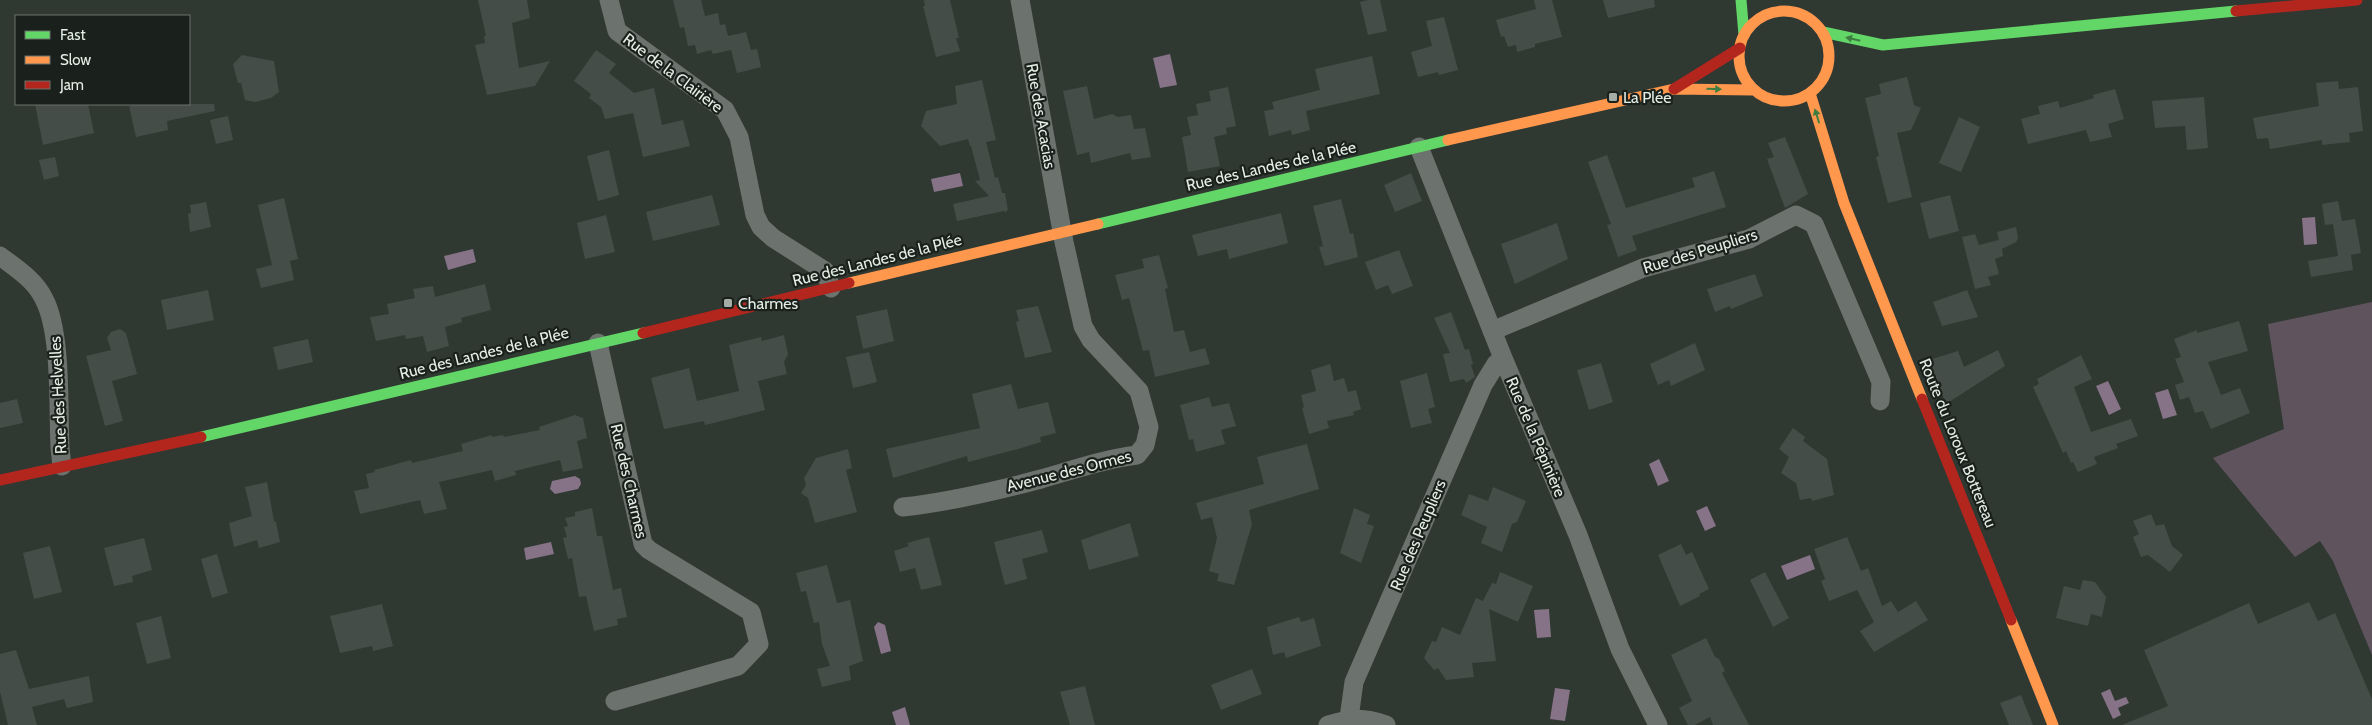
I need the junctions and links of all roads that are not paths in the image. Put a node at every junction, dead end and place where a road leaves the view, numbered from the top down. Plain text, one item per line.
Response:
1 (609, 0) edge
2 (1020, 0) edge
3 (1741, 0) edge
4 (1770, 0) edge
5 (2357, 0) edge
6 (1782, 11) junction
7 (1822, 32) junction
8 (1744, 35) junction
9 (1883, 45) junction
10 (1740, 48) junction
11 (1868, 52) dead end
12 (1844, 61) dead end
13 (1828, 67) junction
14 (1674, 89) junction
15 (1753, 90) junction
16 (1810, 93) junction
17 (1807, 126) dead end
18 (1419, 147) junction
19 (1834, 172) junction
20 (1062, 232) junction
21 (0, 256) edge
22 (831, 288) junction
23 (1492, 331) junction
24 (598, 342) junction
25 (1503, 358) junction
26 (1880, 401) dead end
27 (62, 466) junction
28 (0, 480) edge
29 (903, 507) dead end
30 (615, 700) dead end
31 (1349, 718) junction
32 (1328, 725) edge
33 (1386, 725) edge
34 (1658, 725) edge
35 (2053, 725) edge

1 - 22 street, Rue de la Clairière
2 - 20 street, Rue des Acacias
3 - 8 street
4 - 6 street
5 - 9 street
6 - 7 street
6 - 8 street
9 -> 7 street
7 - 13 street
8 - 10 street
9 - 11 street
10 - 14 street, Rue des Landes de la Plée
10 - 15 street
12 - 13 street
13 - 16 street
14 -> 15 street, Rue des Landes de la Plée
14 - 18 street, Rue des Landes de la Plée
15 - 16 street
19 -> 16 street, Route du Loroux Bottereau
17 - 19 street, Route du Loroux Bottereau
18 - 20 street, Rue des Landes de la Plée
18 - 23 street, Rue de la Pépinière
19 - 35 street, Route du Loroux Bottereau
20 - 22 street, Rue des Landes de la Plée
20 - 29 street, Avenue des Ormes
21 - 27 street, Rue des Helvelles
22 - 24 street, Rue des Landes de la Plée
23 - 25 street, Rue de la Pépinière
23 - 26 street, Rue des Peupliers
24 - 27 street, Rue des Landes de la Plée
24 - 30 street, Rue des Charmes
25 - 31 street, Rue des Peupliers
25 - 34 street, Rue de la Pépinière
27 - 28 street, Rue des Landes de la Plée
31 - 32 street
31 - 33 street

